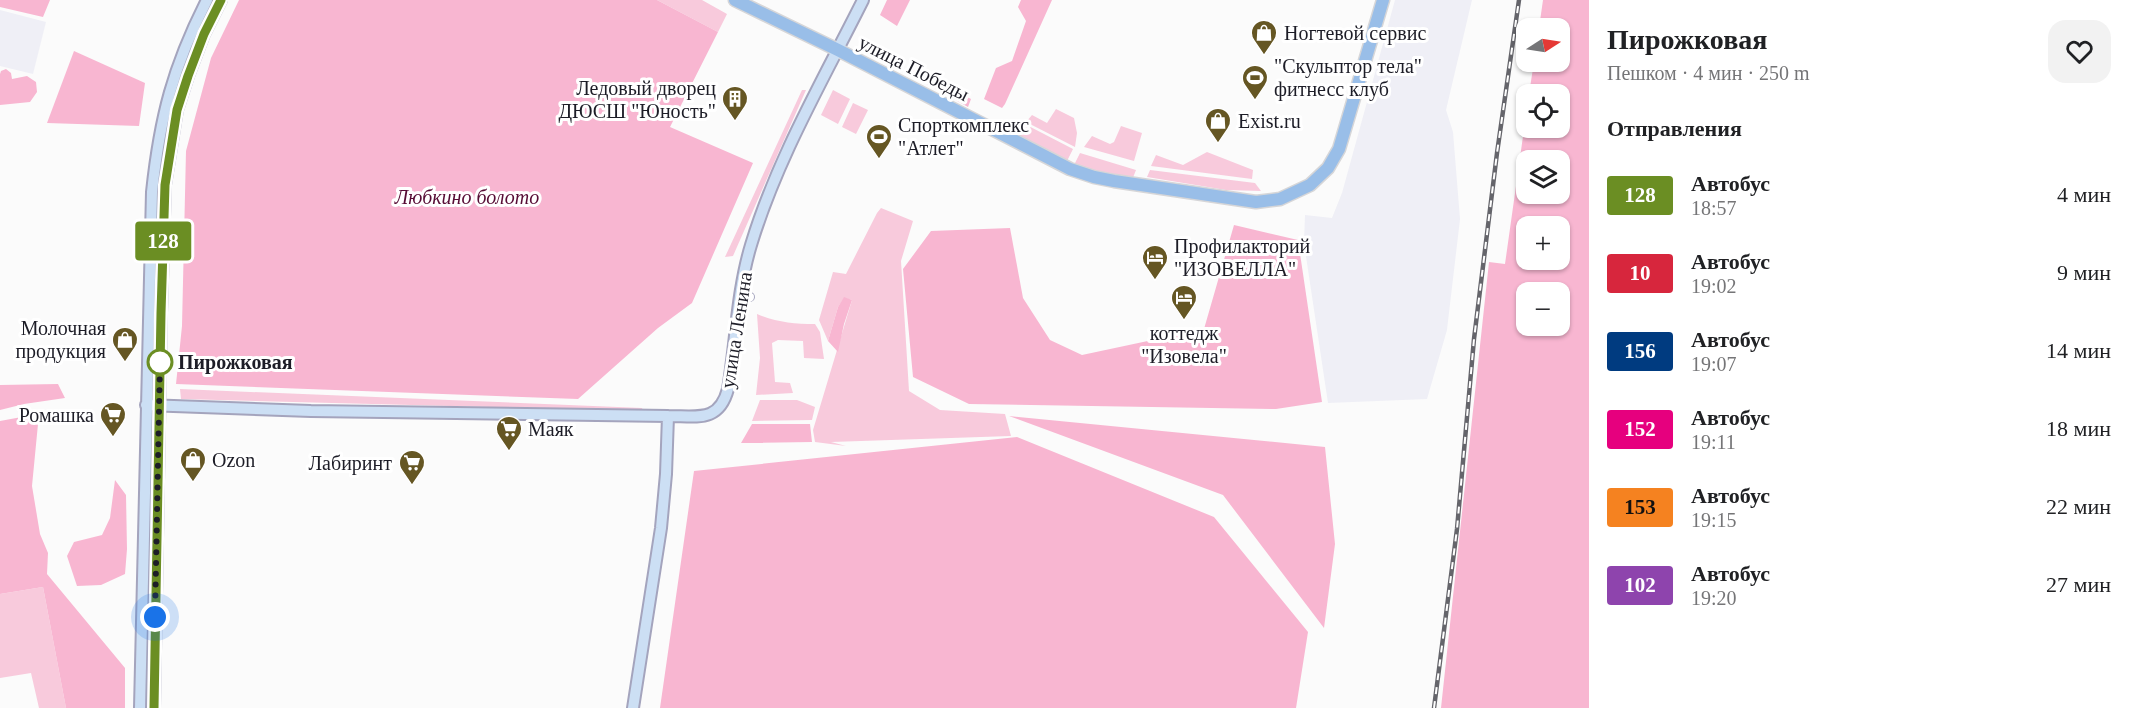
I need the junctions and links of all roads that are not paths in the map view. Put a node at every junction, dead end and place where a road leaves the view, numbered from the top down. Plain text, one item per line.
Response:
1 (207, 0) edge
2 (221, 0) edge
3 (735, 0) edge
4 (863, 0) edge
5 (1383, 0) edge
6 (838, 50) junction
7 (160, 130) junction
8 (173, 131) junction
9 (147, 405) junction
10 (160, 406) junction
11 (668, 416) junction
12 (143, 589) junction
13 (156, 594) junction
14 (140, 708) edge
15 (154, 708) edge
16 (633, 708) edge

1 - 7 main road
2 - 8 main road
3 - 6 main road, улица Победы
4 - 6 main road, улица Ленина
5 - 6 main road, улица Победы
6 - 11 main road, улица Ленина
7 - 8 main road
7 - 9 main road
8 - 10 main road
9 - 10 main road, улица Ленина
9 - 12 main road
10 - 11 main road, улица Ленина
10 - 13 main road
11 - 16 main road
12 - 13 main road
12 - 14 main road
13 - 15 main road

